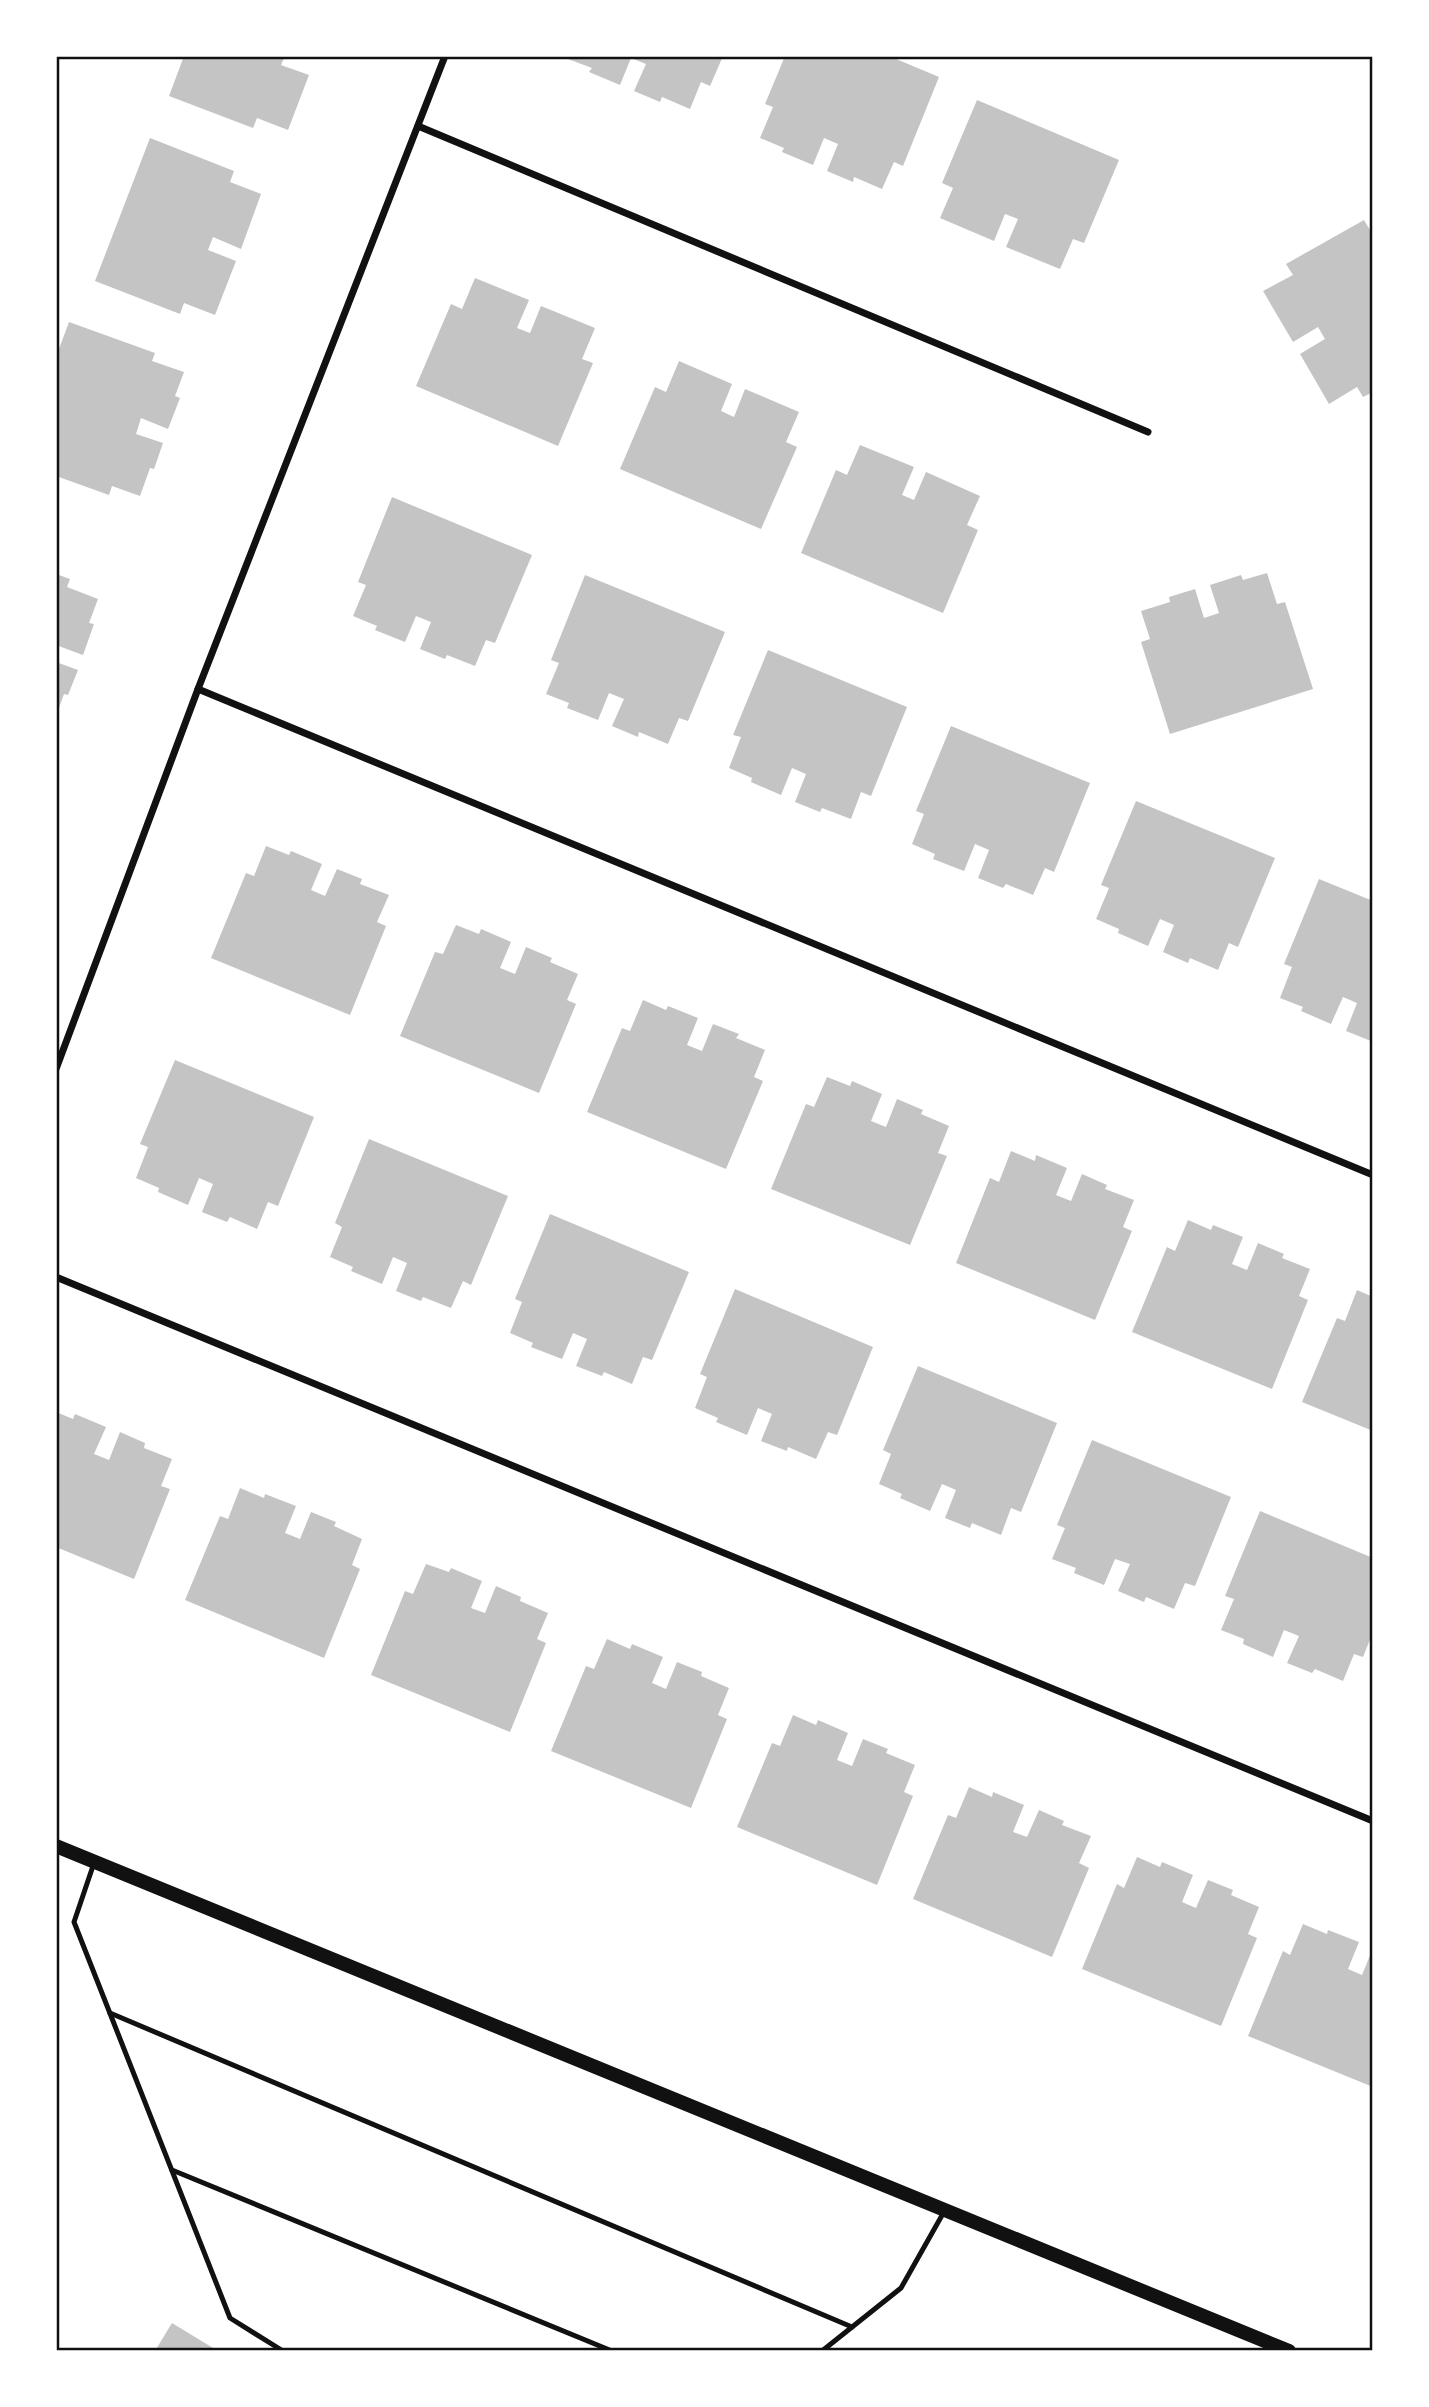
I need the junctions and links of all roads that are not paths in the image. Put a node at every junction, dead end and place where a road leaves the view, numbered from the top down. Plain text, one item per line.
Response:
1 (445, 56) edge
2 (418, 127) junction
3 (1148, 432) dead end
4 (198, 688) junction
5 (56, 1069) edge
6 (1373, 1175) edge
7 (56, 1277) edge
8 (1373, 1821) edge
9 (56, 1846) edge
10 (94, 1862) junction
11 (110, 2013) junction
12 (172, 2170) junction
13 (945, 2210) junction
14 (852, 2327) junction
15 (283, 2351) edge
16 (612, 2351) edge
17 (822, 2351) edge
18 (1289, 2351) edge

1 - 2 street
2 - 3 street
2 - 4 street
4 - 5 street
4 - 6 street
7 - 8 street
9 - 10 main road
10 - 11 lane
10 - 13 main road
11 - 12 lane
11 - 14 lane
12 - 15 lane
12 - 16 lane
13 - 14 lane
13 - 18 main road
14 - 17 lane

